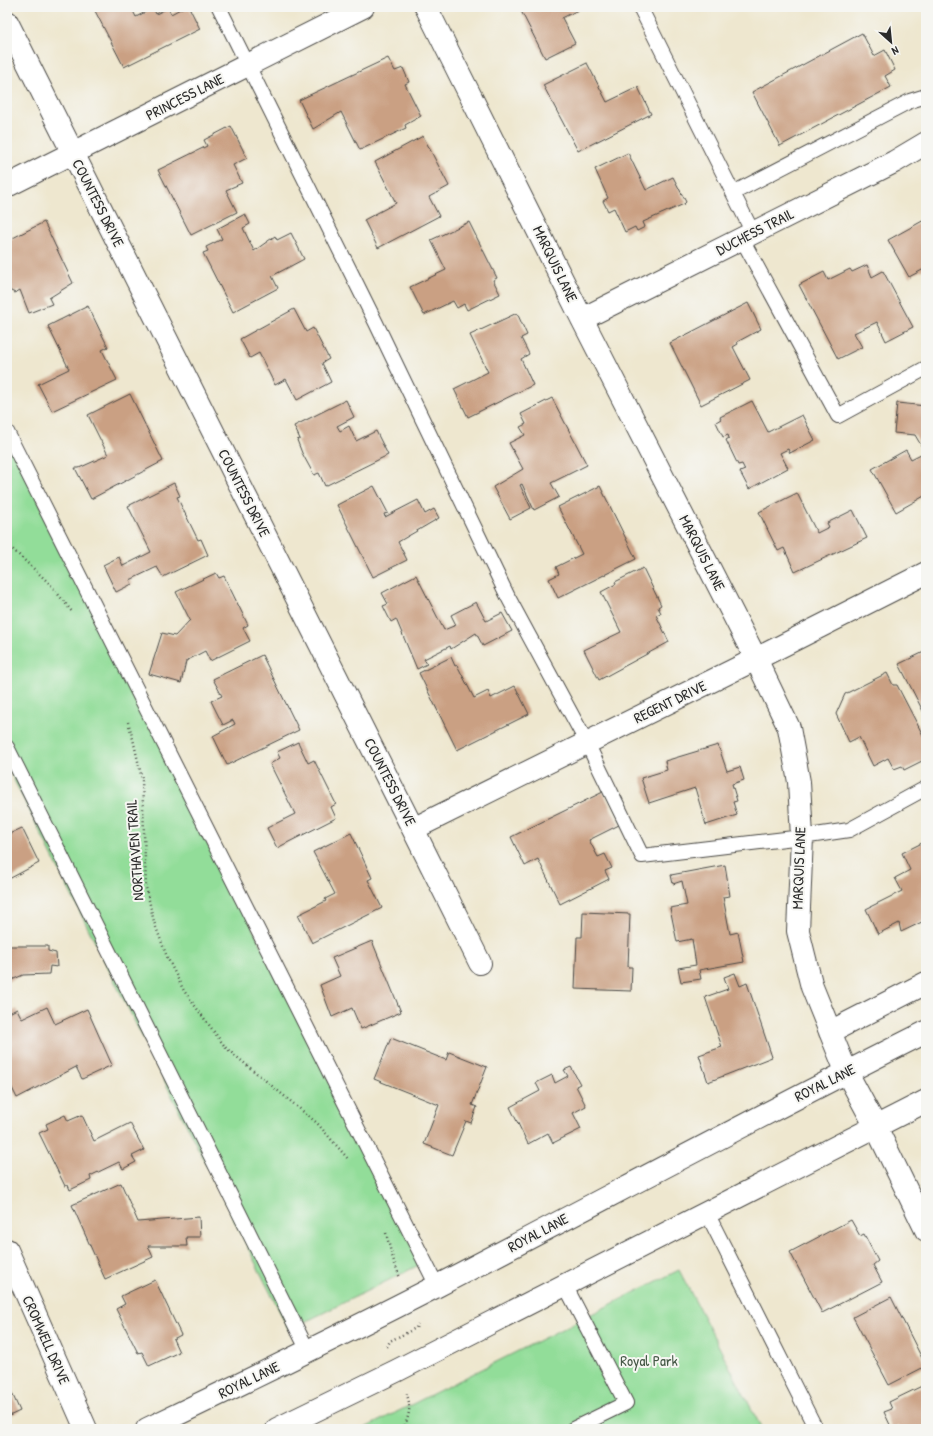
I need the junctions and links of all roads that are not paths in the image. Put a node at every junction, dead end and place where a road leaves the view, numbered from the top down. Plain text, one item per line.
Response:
1 (219, 7) edge
2 (363, 7) edge
3 (426, 7) edge
4 (640, 7) edge
5 (7, 22) edge
6 (248, 65) junction
7 (926, 96) edge
8 (926, 143) edge
9 (73, 153) junction
10 (7, 186) edge
11 (733, 193) junction
12 (748, 236) junction
13 (582, 319) junction
14 (926, 368) edge
15 (7, 432) edge
16 (926, 573) edge
17 (756, 659) junction
18 (587, 743) junction
19 (7, 747) edge
20 (926, 788) edge
21 (414, 829) junction
22 (802, 837) junction
23 (480, 963) dead end
24 (926, 983) edge
25 (830, 1032) junction
26 (926, 1032) edge
27 (846, 1071) junction
28 (926, 1101) edge
29 (876, 1127) junction
30 (707, 1213) junction
31 (926, 1230) edge
32 (7, 1251) edge
33 (565, 1285) junction
34 (437, 1286) junction
35 (308, 1351) junction
36 (86, 1429) edge
37 (147, 1429) edge
38 (277, 1429) edge
39 (573, 1429) edge
40 (816, 1429) edge

1 - 6 lane
2 - 6 street, PRINCESS LANE
3 - 13 street, MARQUIS LANE
4 - 11 lane
5 - 9 street, COUNTESS DRIVE
6 - 9 street, PRINCESS LANE
6 - 18 lane
7 - 11 lane
8 - 12 street, DUCHESS TRAIL
9 - 10 street, PRINCESS LANE
9 - 21 street, COUNTESS DRIVE
11 - 12 lane
12 - 13 street, DUCHESS TRAIL
12 - 14 lane
13 - 17 street, MARQUIS LANE
15 - 34 lane
16 - 17 street, REGENT DRIVE
17 - 18 street, REGENT DRIVE
17 - 22 street, MARQUIS LANE
18 - 21 street, REGENT DRIVE
18 - 22 lane
19 - 35 lane
20 - 22 lane
21 - 23 street, COUNTESS DRIVE
22 - 25 street, MARQUIS LANE
24 - 25 street
25 - 27 street, MARQUIS LANE
26 - 27 street, ROYAL LANE
27 - 29 street, MARQUIS LANE
27 - 34 street, ROYAL LANE
28 - 29 street
29 - 30 street
29 - 31 street, MARQUIS LANE
30 - 33 street
30 - 40 lane
32 - 36 street, CROMWELL DRIVE
33 - 38 street
33 - 39 lane
34 - 35 street, ROYAL LANE
35 - 37 street, ROYAL LANE

